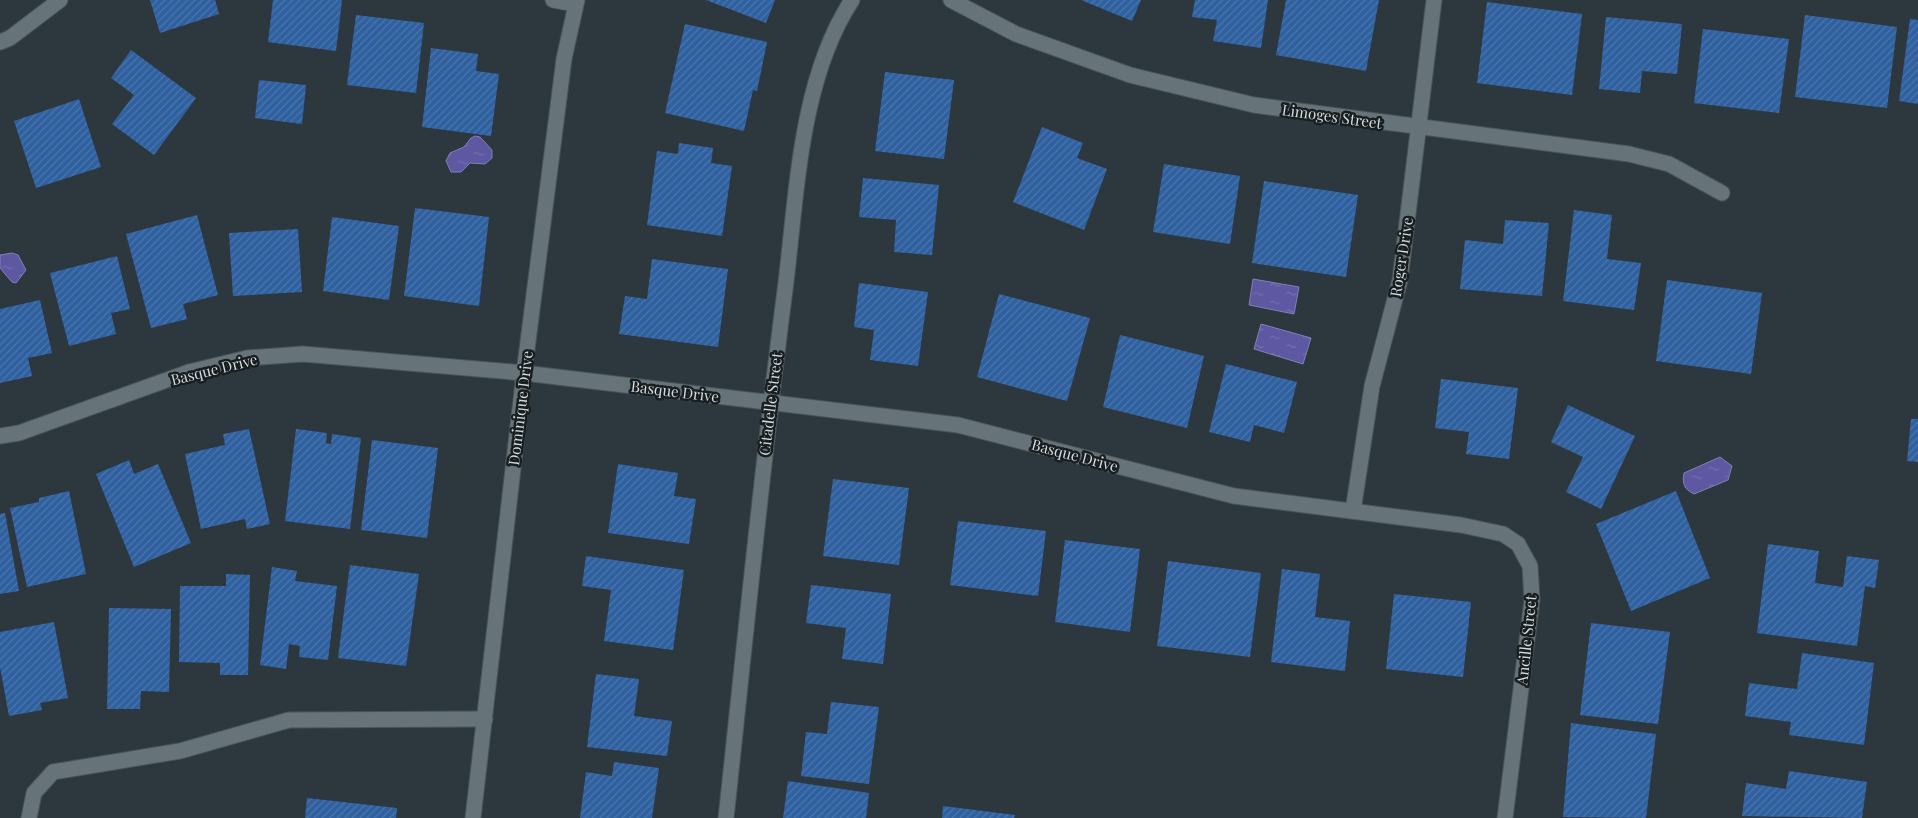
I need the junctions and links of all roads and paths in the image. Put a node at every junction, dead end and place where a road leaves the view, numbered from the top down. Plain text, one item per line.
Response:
1 (60, 0) edge
2 (553, 0) edge
3 (852, 0) edge
4 (951, 0) edge
5 (1434, 0) edge
6 (576, 2) edge
7 (0, 42) edge
8 (1419, 128) junction
9 (1722, 193) dead end
10 (524, 373) junction
11 (770, 402) junction
12 (0, 436) edge
13 (1353, 511) junction
14 (484, 719) junction
15 (29, 818) edge
16 (473, 818) edge
17 (726, 818) edge
18 (1505, 818) edge

1 - 7 street
2 - 6 street
3 - 11 street, Citadelle Street
4 - 8 street, Limoges Street
5 - 8 street, Roger Drive
6 - 10 street, Dominique Drive
8 - 9 street, Limoges Street
8 - 13 street, Roger Drive
10 - 11 street, Basque Drive
10 - 12 street, Basque Drive
10 - 14 street, Dominique Drive
11 - 13 street, Basque Drive
11 - 17 street, Citadelle Street
13 - 18 street, Ancille Street
14 - 15 street
14 - 16 street, Dominique Drive

